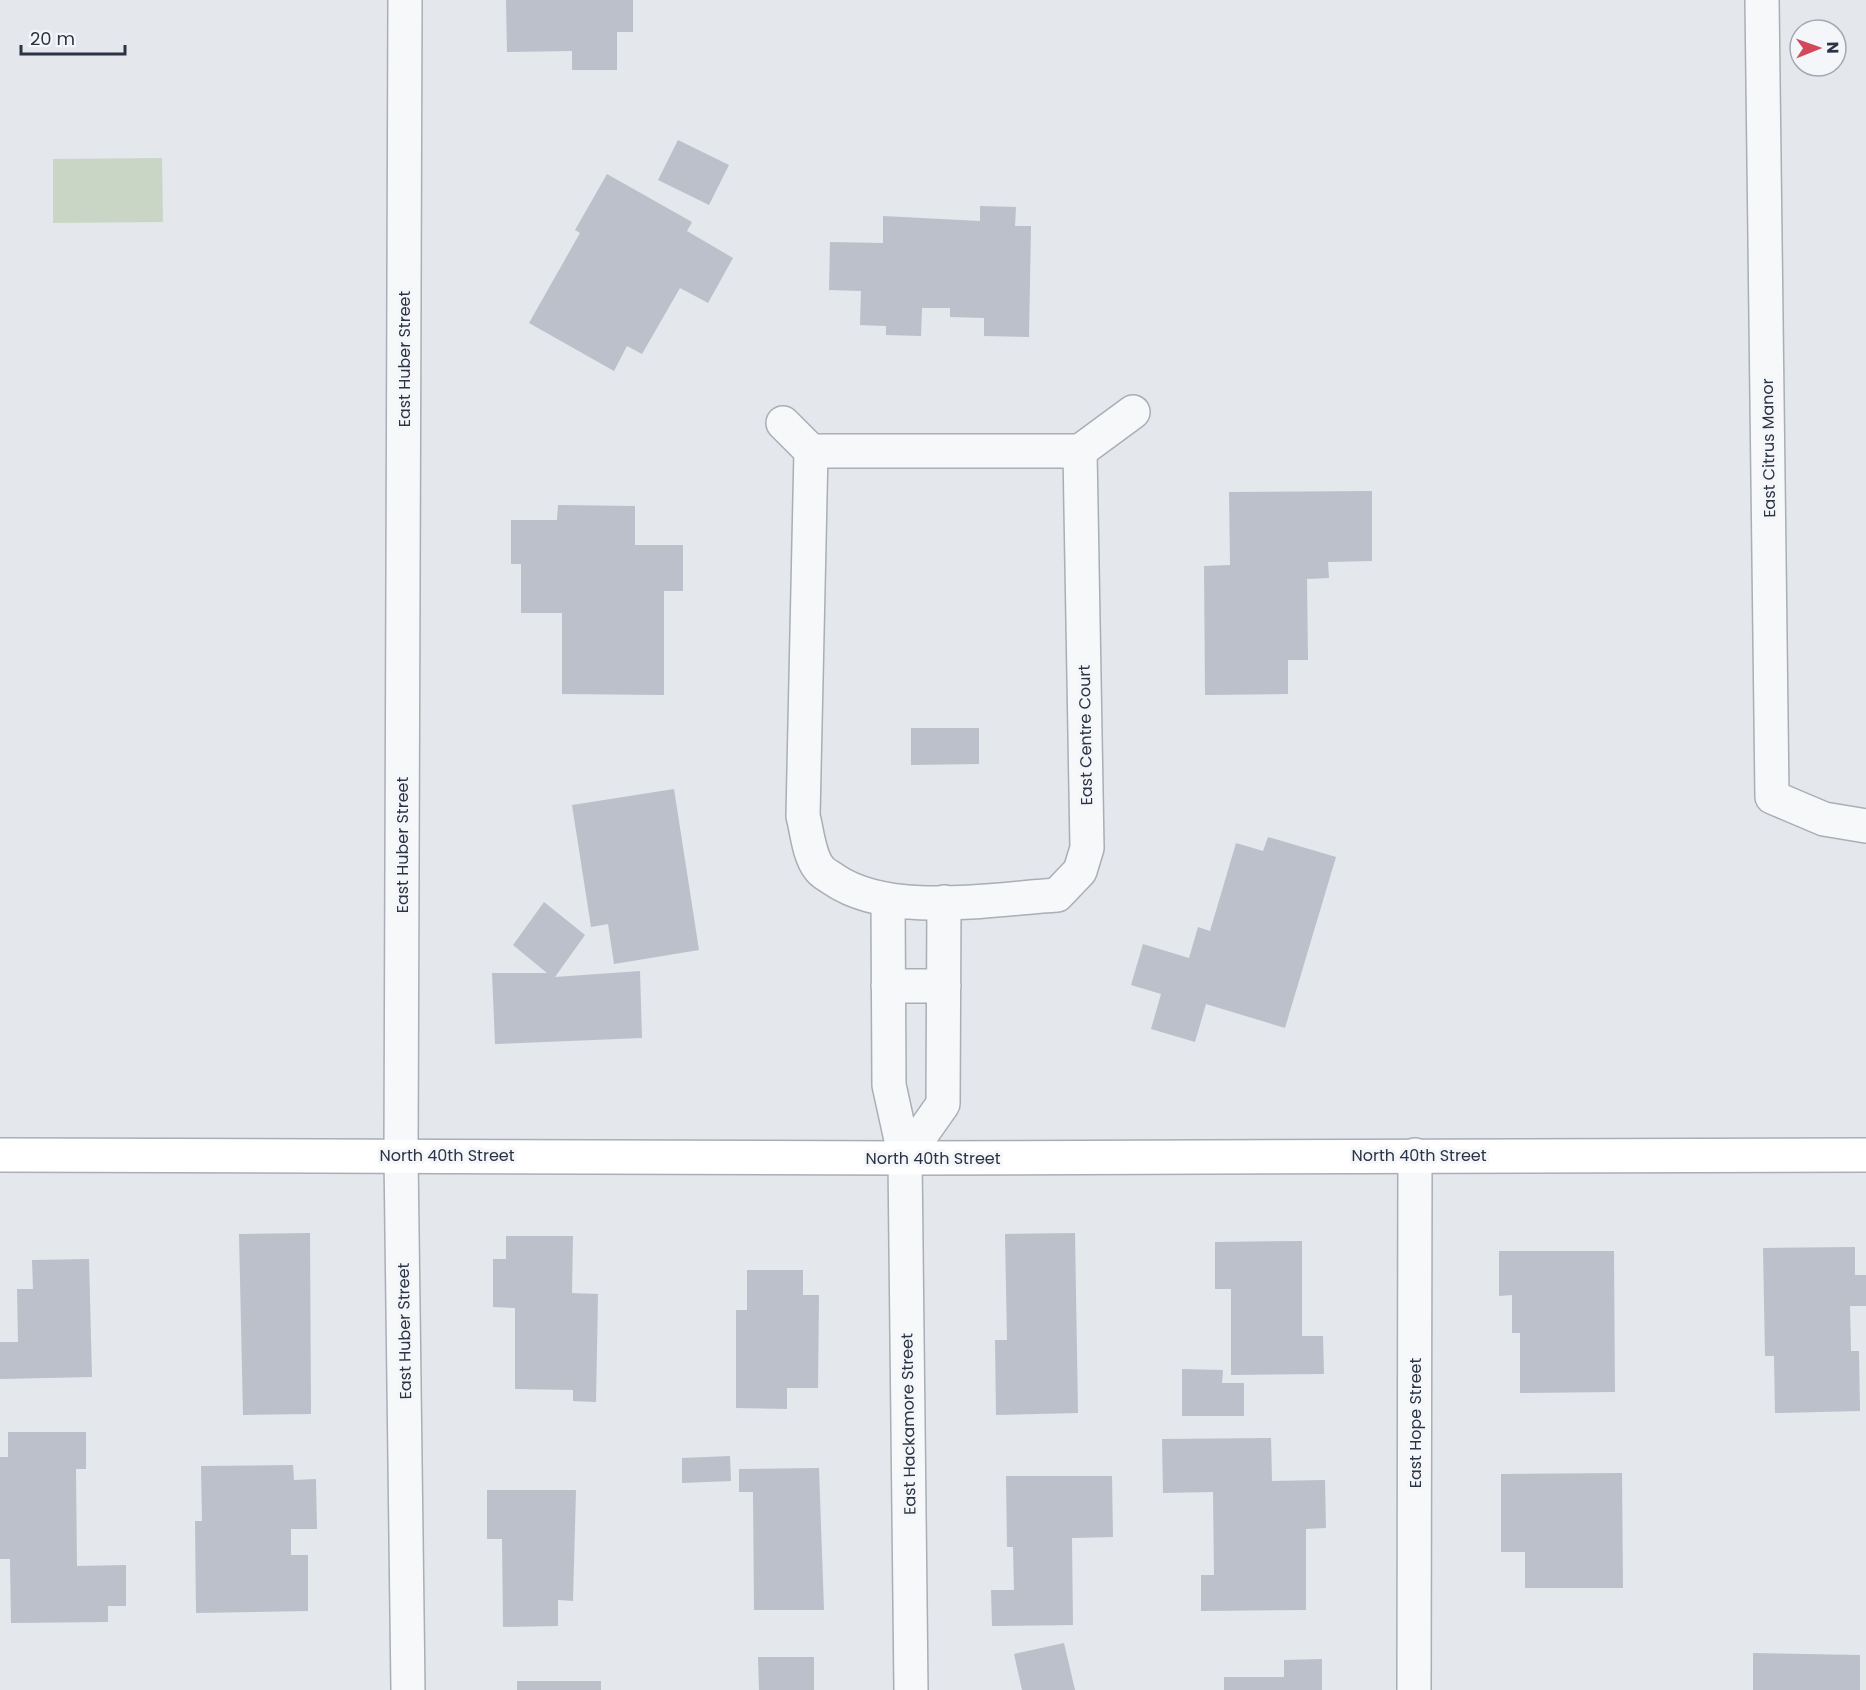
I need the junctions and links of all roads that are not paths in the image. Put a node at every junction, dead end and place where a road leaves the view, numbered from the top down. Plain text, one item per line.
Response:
1 (405, 0) edge
2 (1762, 0) edge
3 (1133, 412) dead end
4 (783, 423) dead end
5 (811, 451) junction
6 (1080, 451) junction
7 (1866, 826) edge
8 (888, 900) junction
9 (944, 902) junction
10 (888, 986) junction
11 (944, 986) junction
12 (0, 1155) edge
13 (401, 1155) junction
14 (1415, 1155) junction
15 (1866, 1155) edge
16 (905, 1158) junction
17 (408, 1690) edge
18 (911, 1690) edge
19 (1414, 1690) edge

1 - 13 street, East Huber Street
2 - 7 street, East Citrus Manor
3 - 6 street
4 - 5 street
5 - 6 street
5 - 8 street, East Centre Court
6 - 9 street, East Centre Court
8 - 9 street, East Centre Court
8 - 10 street
9 - 11 street
10 - 11 street
10 - 16 street
11 - 16 street
12 - 13 street, North 40th Street
13 - 16 street, North 40th Street
13 - 17 street, East Huber Street
14 - 15 street, North 40th Street
14 - 16 street, North 40th Street
14 - 19 street, East Hope Street
16 - 18 street, East Hackamore Street

